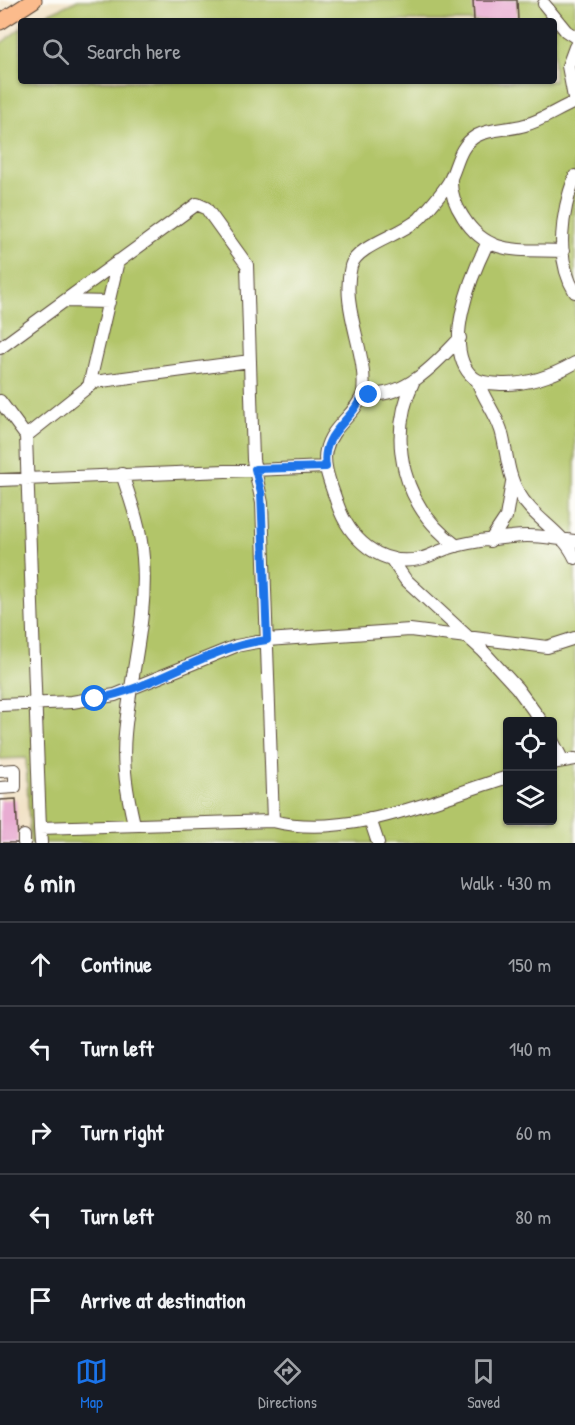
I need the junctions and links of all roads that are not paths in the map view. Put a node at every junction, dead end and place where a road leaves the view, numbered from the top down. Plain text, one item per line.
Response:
1 (34, 0) edge
2 (544, 4) dead end
3 (2, 16) edge
4 (555, 18) edge
5 (557, 20) edge
6 (575, 37) edge
7 (575, 46) edge
8 (575, 102) edge
9 (575, 176) edge
10 (451, 177) junction
11 (487, 244) junction
12 (563, 251) junction
13 (118, 261) junction
14 (575, 292) edge
15 (64, 301) junction
16 (109, 302) junction
17 (460, 338) junction
18 (0, 348) edge
19 (250, 361) junction
20 (575, 363) edge
21 (414, 380) junction
22 (477, 380) junction
23 (89, 386) junction
24 (363, 393) junction
25 (0, 401) edge
26 (26, 436) junction
27 (326, 467) junction
28 (255, 469) junction
29 (122, 474) junction
30 (26, 477) junction
31 (0, 480) edge
32 (512, 481) junction
33 (570, 540) edge
34 (490, 541) junction
35 (457, 546) junction
36 (575, 558) edge
37 (392, 560) junction
38 (466, 637) junction
39 (575, 638) edge
40 (267, 640) junction
41 (132, 689) junction
42 (35, 703) junction
43 (0, 705) edge
44 (538, 717) edge
45 (0, 771) edge
46 (503, 778) edge
47 (0, 788) edge
48 (370, 819) junction
49 (273, 820) junction
50 (134, 824) junction
51 (40, 828) junction
52 (41, 843) edge
53 (378, 843) edge

1 - 3 main road
2 - 4 lane
5 - 6 lane
7 - 8 lane
8 - 10 lane
9 - 12 lane
10 - 11 lane
10 - 24 lane
11 - 12 lane
11 - 17 lane
12 - 14 lane
13 - 15 lane
13 - 16 lane
13 - 19 lane
15 - 16 lane
15 - 18 lane
16 - 23 lane
17 - 21 lane
17 - 22 lane
19 - 23 lane
19 - 28 lane
20 - 22 lane
21 - 24 lane
21 - 35 lane
22 - 32 lane
23 - 26 lane
24 - 27 lane
25 - 26 lane
26 - 30 lane
27 - 28 lane
27 - 37 lane
28 - 29 lane
28 - 40 lane
29 - 30 lane
29 - 41 lane
30 - 31 lane
30 - 42 lane
32 - 33 lane
32 - 34 lane
33 - 34 lane
33 - 36 lane
34 - 35 lane
35 - 37 lane
37 - 38 lane
38 - 39 lane
38 - 40 lane
38 - 44 lane
40 - 41 lane
40 - 49 lane
41 - 42 lane
41 - 50 lane
42 - 43 lane
42 - 51 lane
45 - 47 lane
46 - 48 lane
48 - 49 lane
48 - 53 lane
49 - 50 lane
50 - 51 lane
51 - 52 lane

